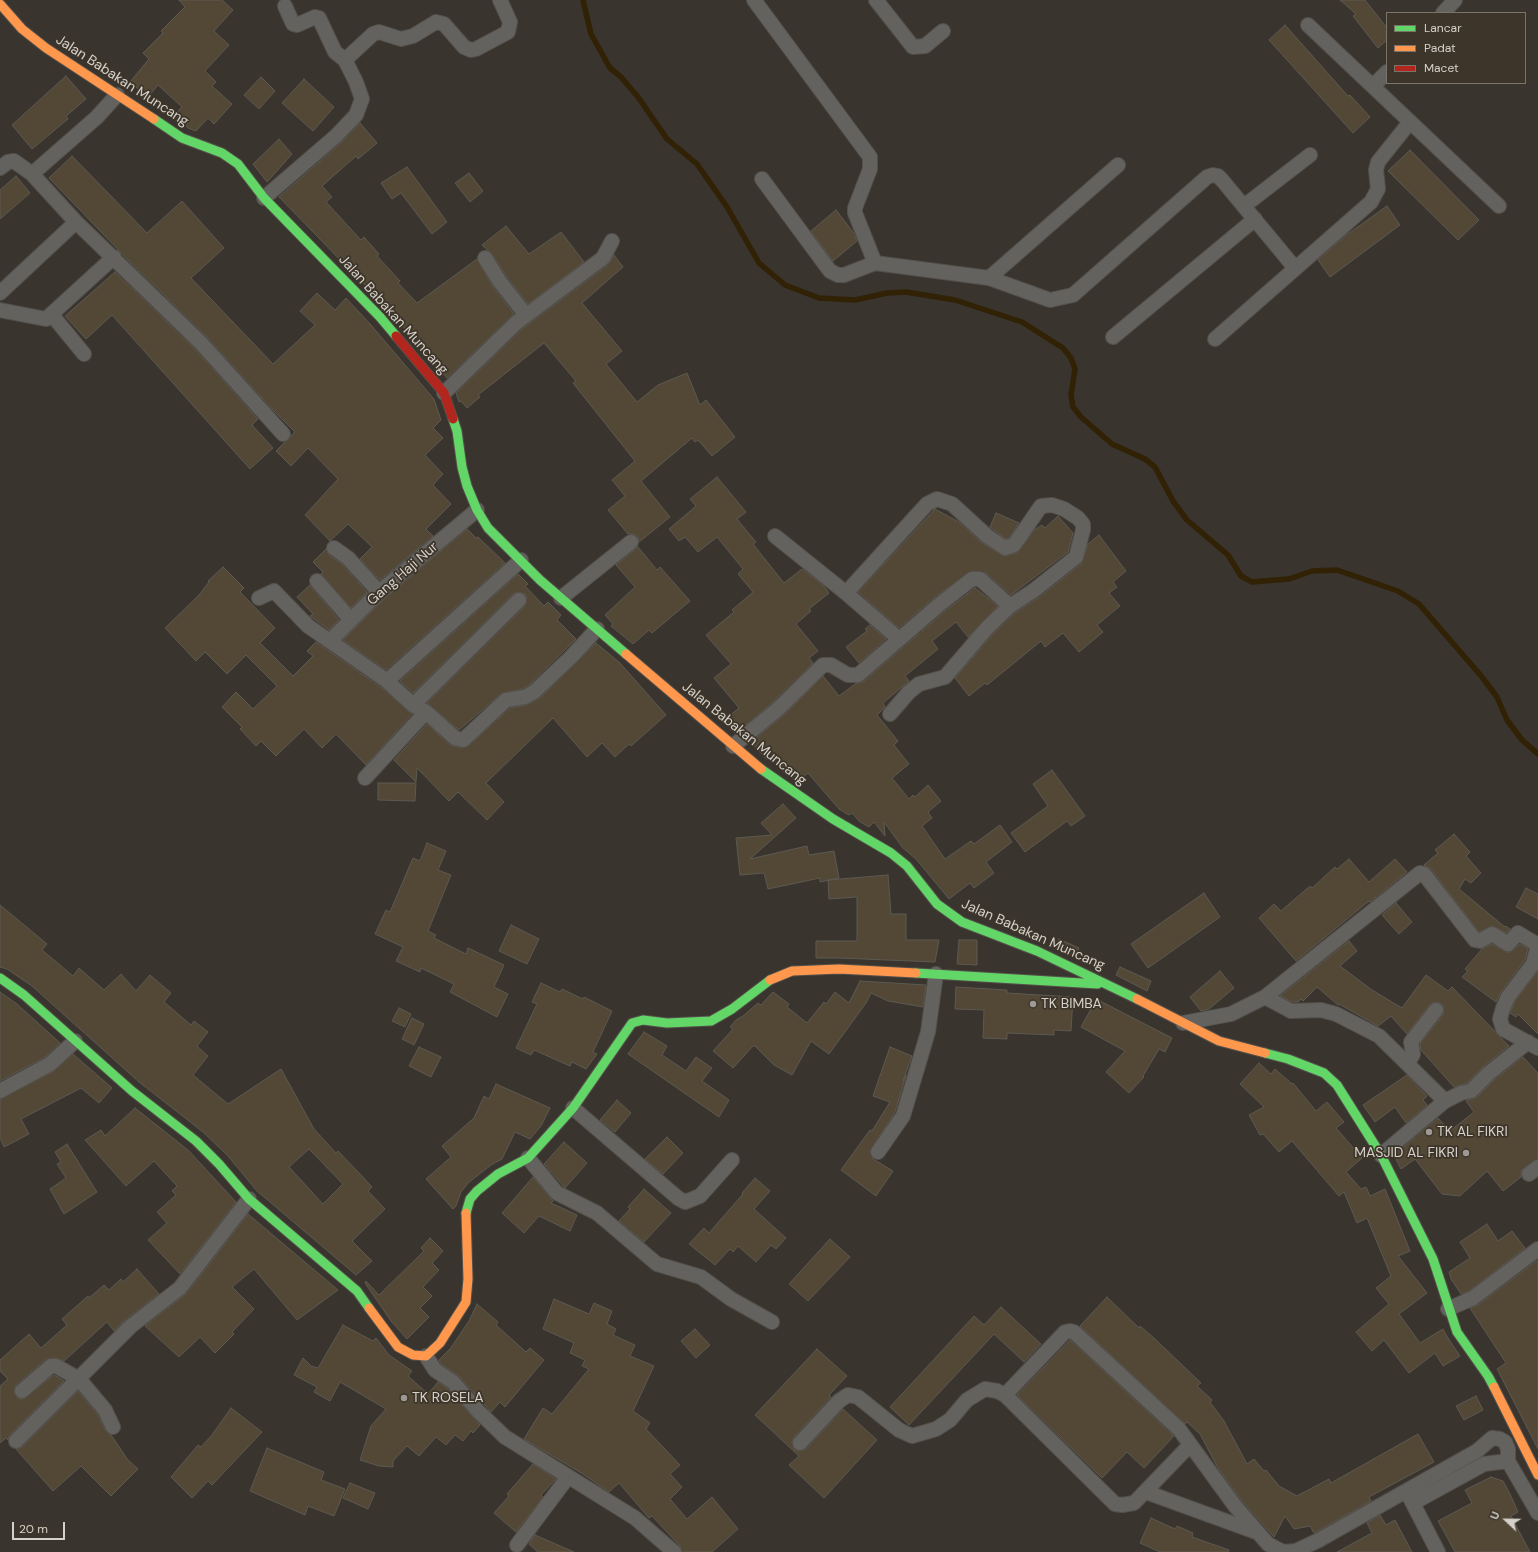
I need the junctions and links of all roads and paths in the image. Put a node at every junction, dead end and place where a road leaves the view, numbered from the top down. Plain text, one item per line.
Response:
1 (500, 0) edge
2 (754, 0) edge
3 (876, 0) edge
4 (1455, 0) edge
5 (0, 4) edge
6 (285, 6) dead end
7 (1444, 12) edge
8 (1308, 25) dead end
9 (943, 31) dead end
10 (345, 60) junction
11 (1386, 73) edge
12 (1373, 86) junction
13 (117, 95) junction
14 (1410, 122) junction
15 (1310, 155) dead end
16 (1118, 165) dead end
17 (0, 168) edge
18 (32, 174) junction
19 (762, 179) dead end
20 (264, 198) junction
21 (1244, 206) junction
22 (1499, 206) dead end
23 (1255, 219) junction
24 (76, 222) junction
25 (612, 241) dead end
26 (114, 257) junction
27 (485, 258) dead end
28 (875, 263) junction
29 (1295, 268) junction
30 (989, 278) junction
31 (0, 294) edge
32 (0, 310) edge
33 (52, 315) junction
34 (526, 316) junction
35 (1113, 337) dead end
36 (1215, 339) dead end
37 (84, 354) dead end
38 (444, 393) junction
39 (283, 434) dead end
40 (477, 510) junction
41 (775, 536) dead end
42 (631, 542) dead end
43 (334, 548) dead end
44 (521, 560) junction
45 (318, 581) dead end
46 (379, 592) junction
47 (846, 593) junction
48 (259, 598) dead end
49 (561, 598) junction
50 (519, 600) dead end
51 (1010, 606) junction
52 (351, 620) junction
53 (597, 629) junction
54 (331, 640) junction
55 (899, 640) junction
56 (387, 681) junction
57 (413, 705) junction
58 (426, 712) junction
59 (890, 714) dead end
60 (733, 746) junction
61 (365, 778) dead end
62 (1538, 944) edge
63 (936, 974) junction
64 (0, 978) edge
65 (1110, 985) junction
66 (1265, 997) junction
67 (1436, 1010) dead end
68 (1183, 1024) junction
69 (75, 1041) junction
70 (1533, 1045) edge
71 (1408, 1063) junction
72 (0, 1091) edge
73 (1445, 1101) junction
74 (573, 1108) junction
75 (878, 1152) dead end
76 (1381, 1155) junction
77 (528, 1158) junction
78 (732, 1160) dead end
79 (249, 1199) junction
80 (1538, 1249) edge
81 (1448, 1309) junction
82 (772, 1322) dead end
83 (426, 1356) junction
84 (79, 1379) junction
85 (22, 1391) dead end
86 (1005, 1395) junction
87 (113, 1427) dead end
88 (16, 1442) dead end
89 (800, 1442) dead end
90 (1190, 1445) junction
91 (1477, 1451) junction
92 (1508, 1460) junction
93 (1484, 1464) junction
94 (1538, 1475) edge
95 (568, 1477) junction
96 (1406, 1490) junction
97 (1146, 1492) junction
98 (1414, 1503) junction
99 (1538, 1513) edge
100 (1259, 1533) junction
101 (517, 1545) dead end
102 (674, 1552) edge
103 (1283, 1552) edge
104 (1438, 1552) edge

1 - 10 street
2 - 28 street
3 - 9 street
4 - 7 street
5 - 13 street, Jalan Babakan Muncang
6 - 10 street
8 - 12 street
10 - 20 street
11 - 12 street
12 - 14 street
13 - 18 street
13 - 20 street, Jalan Babakan Muncang
14 - 22 street
14 - 29 street
15 - 21 street
16 - 30 street
17 - 18 street
18 - 24 street
19 - 28 street
20 - 38 street, Jalan Babakan Muncang
21 - 23 street
21 - 30 street
23 - 29 street
23 - 35 street
24 - 26 street
24 - 31 street
25 - 34 street
26 - 33 street
26 - 39 street
27 - 34 street
28 - 30 street
29 - 36 street
32 - 33 street
33 - 37 street
34 - 38 street
38 - 40 street, Jalan Babakan Muncang
40 - 44 street, Jalan Babakan Muncang
40 - 46 street, Gang Haji Nur
41 - 47 street
42 - 49 street
43 - 46 street
44 - 49 street, Jalan Babakan Muncang
44 - 56 street
45 - 52 street
46 - 52 street, Gang Haji Nur
47 - 51 street
47 - 55 street
48 - 54 street
49 - 53 street, Jalan Babakan Muncang
50 - 57 street
51 - 55 street
51 - 59 street
52 - 54 street, Gang Haji Nur
53 - 58 street
53 - 60 street, Jalan Babakan Muncang
54 - 56 street
55 - 60 street
56 - 57 street
57 - 58 street
58 - 61 street
60 - 65 street, Jalan Babakan Muncang
62 - 66 street
62 - 70 street
63 - 65 street
63 - 74 street
63 - 75 street
64 - 69 street
65 - 68 street, Jalan Babakan Muncang
66 - 68 street
66 - 71 street
67 - 71 street
68 - 76 street, Jalan Babakan Muncang
69 - 72 street
69 - 79 street
70 - 73 street
71 - 73 street
73 - 76 street
74 - 77 street
74 - 78 street
76 - 81 street, Jalan Babakan Muncang
77 - 82 street
77 - 83 street
79 - 83 street
79 - 84 street
80 - 81 street
81 - 94 street, Jalan Babakan Muncang
83 - 95 street
84 - 85 street
84 - 87 street
84 - 88 street
86 - 89 street
86 - 90 street
86 - 97 street
90 - 97 street
90 - 100 street
91 - 92 street
91 - 93 street
91 - 96 street
92 - 93 street
92 - 99 street
93 - 98 street
95 - 101 street
95 - 102 street
96 - 98 street
96 - 103 street
97 - 100 street
98 - 104 street
100 - 103 street

